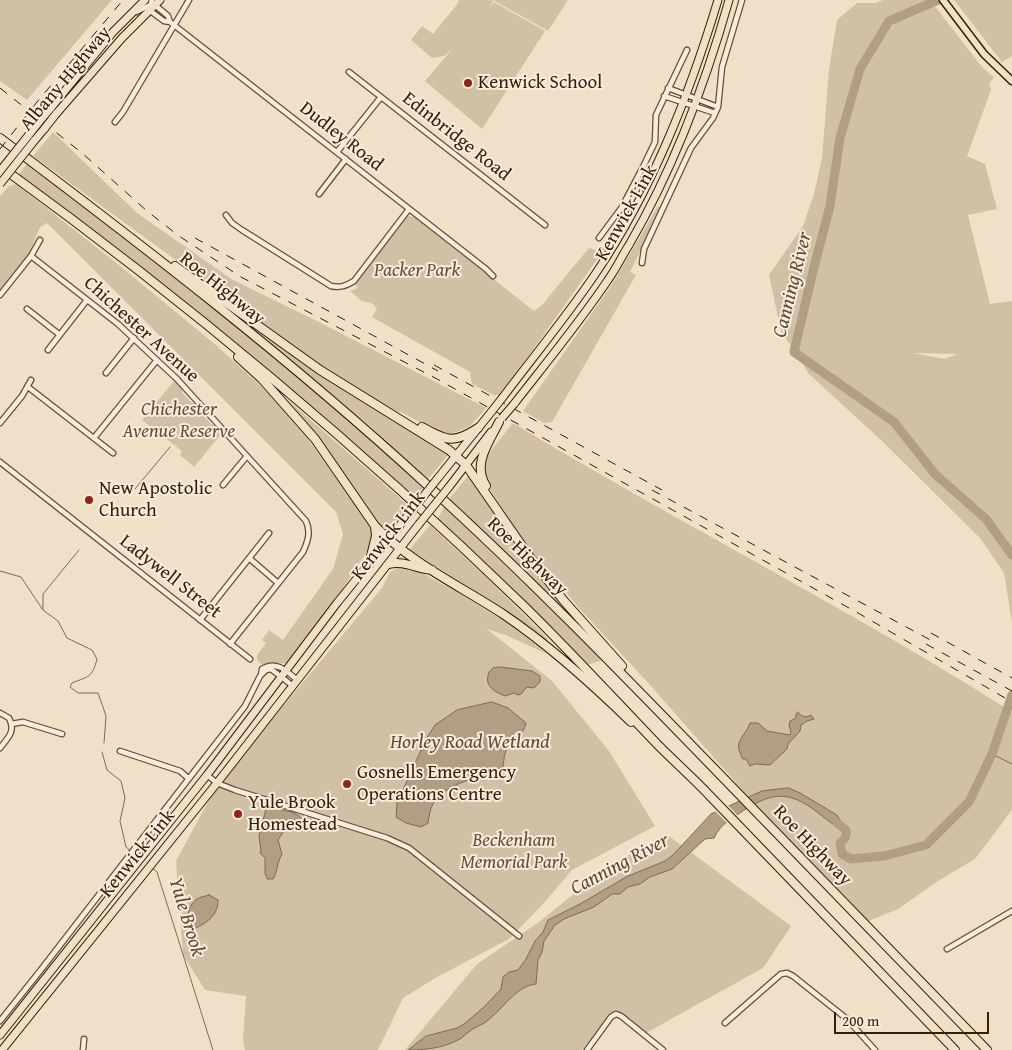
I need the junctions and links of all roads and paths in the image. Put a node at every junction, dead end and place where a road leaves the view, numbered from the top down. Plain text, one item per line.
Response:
1 (189, 0) edge
2 (717, 0) edge
3 (729, 0) edge
4 (742, 0) edge
5 (943, 0) edge
6 (152, 3) edge
7 (172, 23) junction
8 (687, 50) dead end
9 (349, 72) dead end
10 (1012, 81) edge
11 (668, 88) junction
12 (664, 96) junction
13 (380, 97) junction
14 (685, 98) junction
15 (696, 103) junction
16 (718, 107) junction
17 (715, 114) junction
18 (115, 122) dead end
19 (42, 125) junction
20 (0, 138) edge
21 (337, 152) junction
22 (346, 159) junction
23 (0, 166) edge
24 (0, 171) edge
25 (0, 184) edge
26 (319, 194) dead end
27 (410, 209) junction
28 (226, 215) dead end
29 (545, 225) dead end
30 (599, 238) dead end
31 (40, 240) dead end
32 (143, 246) junction
33 (31, 256) junction
34 (642, 263) dead end
35 (493, 276) dead end
36 (0, 295) edge
37 (87, 300) junction
38 (27, 309) dead end
39 (60, 335) junction
40 (219, 336) junction
41 (134, 338) junction
42 (48, 350) dead end
43 (156, 360) junction
44 (106, 373) dead end
45 (31, 380) dead end
46 (28, 387) junction
47 (391, 413) junction
48 (501, 420) junction
49 (0, 423) edge
50 (478, 428) junction
51 (94, 438) junction
52 (113, 453) dead end
53 (456, 455) junction
54 (247, 456) junction
55 (0, 462) edge
56 (466, 465) junction
57 (223, 485) dead end
58 (503, 516) junction
59 (375, 526) junction
60 (269, 533) dead end
61 (389, 539) junction
62 (400, 549) junction
63 (249, 558) junction
64 (369, 564) junction
65 (389, 564) junction
66 (434, 571) junction
67 (278, 583) junction
68 (200, 620) junction
69 (230, 644) junction
70 (250, 659) dead end
71 (284, 675) junction
72 (260, 676) junction
73 (295, 683) junction
74 (0, 713) edge
75 (11, 724) junction
76 (675, 726) junction
77 (62, 734) dead end
78 (659, 745) junction
79 (0, 748) edge
80 (120, 751) dead end
81 (207, 775) junction
82 (188, 778) junction
83 (217, 782) junction
84 (1012, 911) edge
85 (519, 936) dead end
86 (947, 949) dead end
87 (0, 1021) edge
88 (725, 1023) dead end
89 (0, 1035) edge
90 (84, 1039) dead end
91 (2, 1050) edge
92 (83, 1050) edge
93 (587, 1050) edge
94 (663, 1050) edge
95 (874, 1050) edge
96 (955, 1050) edge
97 (987, 1050) edge

1 - 7 street
2 - 14 highway, Kenwick Link
3 - 15 highway, Kenwick Link
4 - 16 street
5 - 10 main road
6 - 7 street, Dudley Road
6 - 7 street, Dudley Road
6 - 19 highway, Albany Highway, bridge
6 - 19 highway, Albany Highway, bridge
7 - 18 street
7 - 21 street, Dudley Road
8 - 11 street
9 - 13 street, Edinbridge Road
11 - 12 street
11 - 14 street
12 - 14 street
12 - 30 street
13 - 21 street
13 - 29 street, Edinbridge Road
14 - 15 street
14 - 50 highway, Kenwick Link, bridge
15 - 16 street
15 - 17 street
15 - 48 highway, Kenwick Link, bridge
16 - 17 street
17 - 34 street
19 - 24 highway, Albany Highway, bridge
19 - 25 highway, Albany Highway, bridge
20 - 32 highway, Roe Highway
21 - 22 street, Dudley Road
22 - 26 street
22 - 27 street, Dudley Road
23 - 40 highway, Roe Highway
27 - 28 street
27 - 35 street, Dudley Road
31 - 33 street
32 - 47 highway
32 - 76 highway, Roe Highway
33 - 36 street
33 - 37 street, Chichester Avenue
37 - 39 street
37 - 41 street, Chichester Avenue
38 - 39 street
39 - 42 street
40 - 59 highway
40 - 78 highway, Roe Highway
41 - 43 street, Chichester Avenue
41 - 44 street
43 - 51 street
43 - 54 street, Chichester Avenue
45 - 46 street
46 - 49 street
46 - 51 street
47 - 50 highway
47 - 53 highway
48 - 56 highway, Kenwick Link
48 - 58 highway
50 - 53 highway, Kenwick Link
51 - 52 street
53 - 56 highway
53 - 61 highway, Kenwick Link, bridge
54 - 57 street
54 - 67 street, Chichester Avenue
55 - 68 street, Ladywell Street
56 - 58 highway
56 - 62 highway, Kenwick Link, bridge
58 - 76 highway
59 - 61 highway
59 - 64 highway
60 - 63 street
61 - 62 highway
61 - 64 highway, Kenwick Link
62 - 65 highway, Kenwick Link
62 - 66 highway
63 - 67 street
63 - 68 street
64 - 71 highway, Kenwick Link
65 - 66 highway
65 - 73 highway, Kenwick Link
66 - 78 highway
67 - 69 street, Chichester Avenue
68 - 69 street, Ladywell Street
69 - 70 street, Ladywell Street
71 - 72 street
71 - 72 street
71 - 73 street
71 - 73 street
71 - 81 highway, Kenwick Link
72 - 82 street
73 - 83 highway, Kenwick Link
74 - 75 street
75 - 77 street
75 - 79 street
76 - 97 highway, Roe Highway
78 - 96 highway, Roe Highway
80 - 82 street
81 - 83 street
81 - 89 highway, Kenwick Link
82 - 87 street
83 - 85 street
83 - 91 highway, Kenwick Link
84 - 86 street
88 - 95 street
90 - 92 street
93 - 94 street

